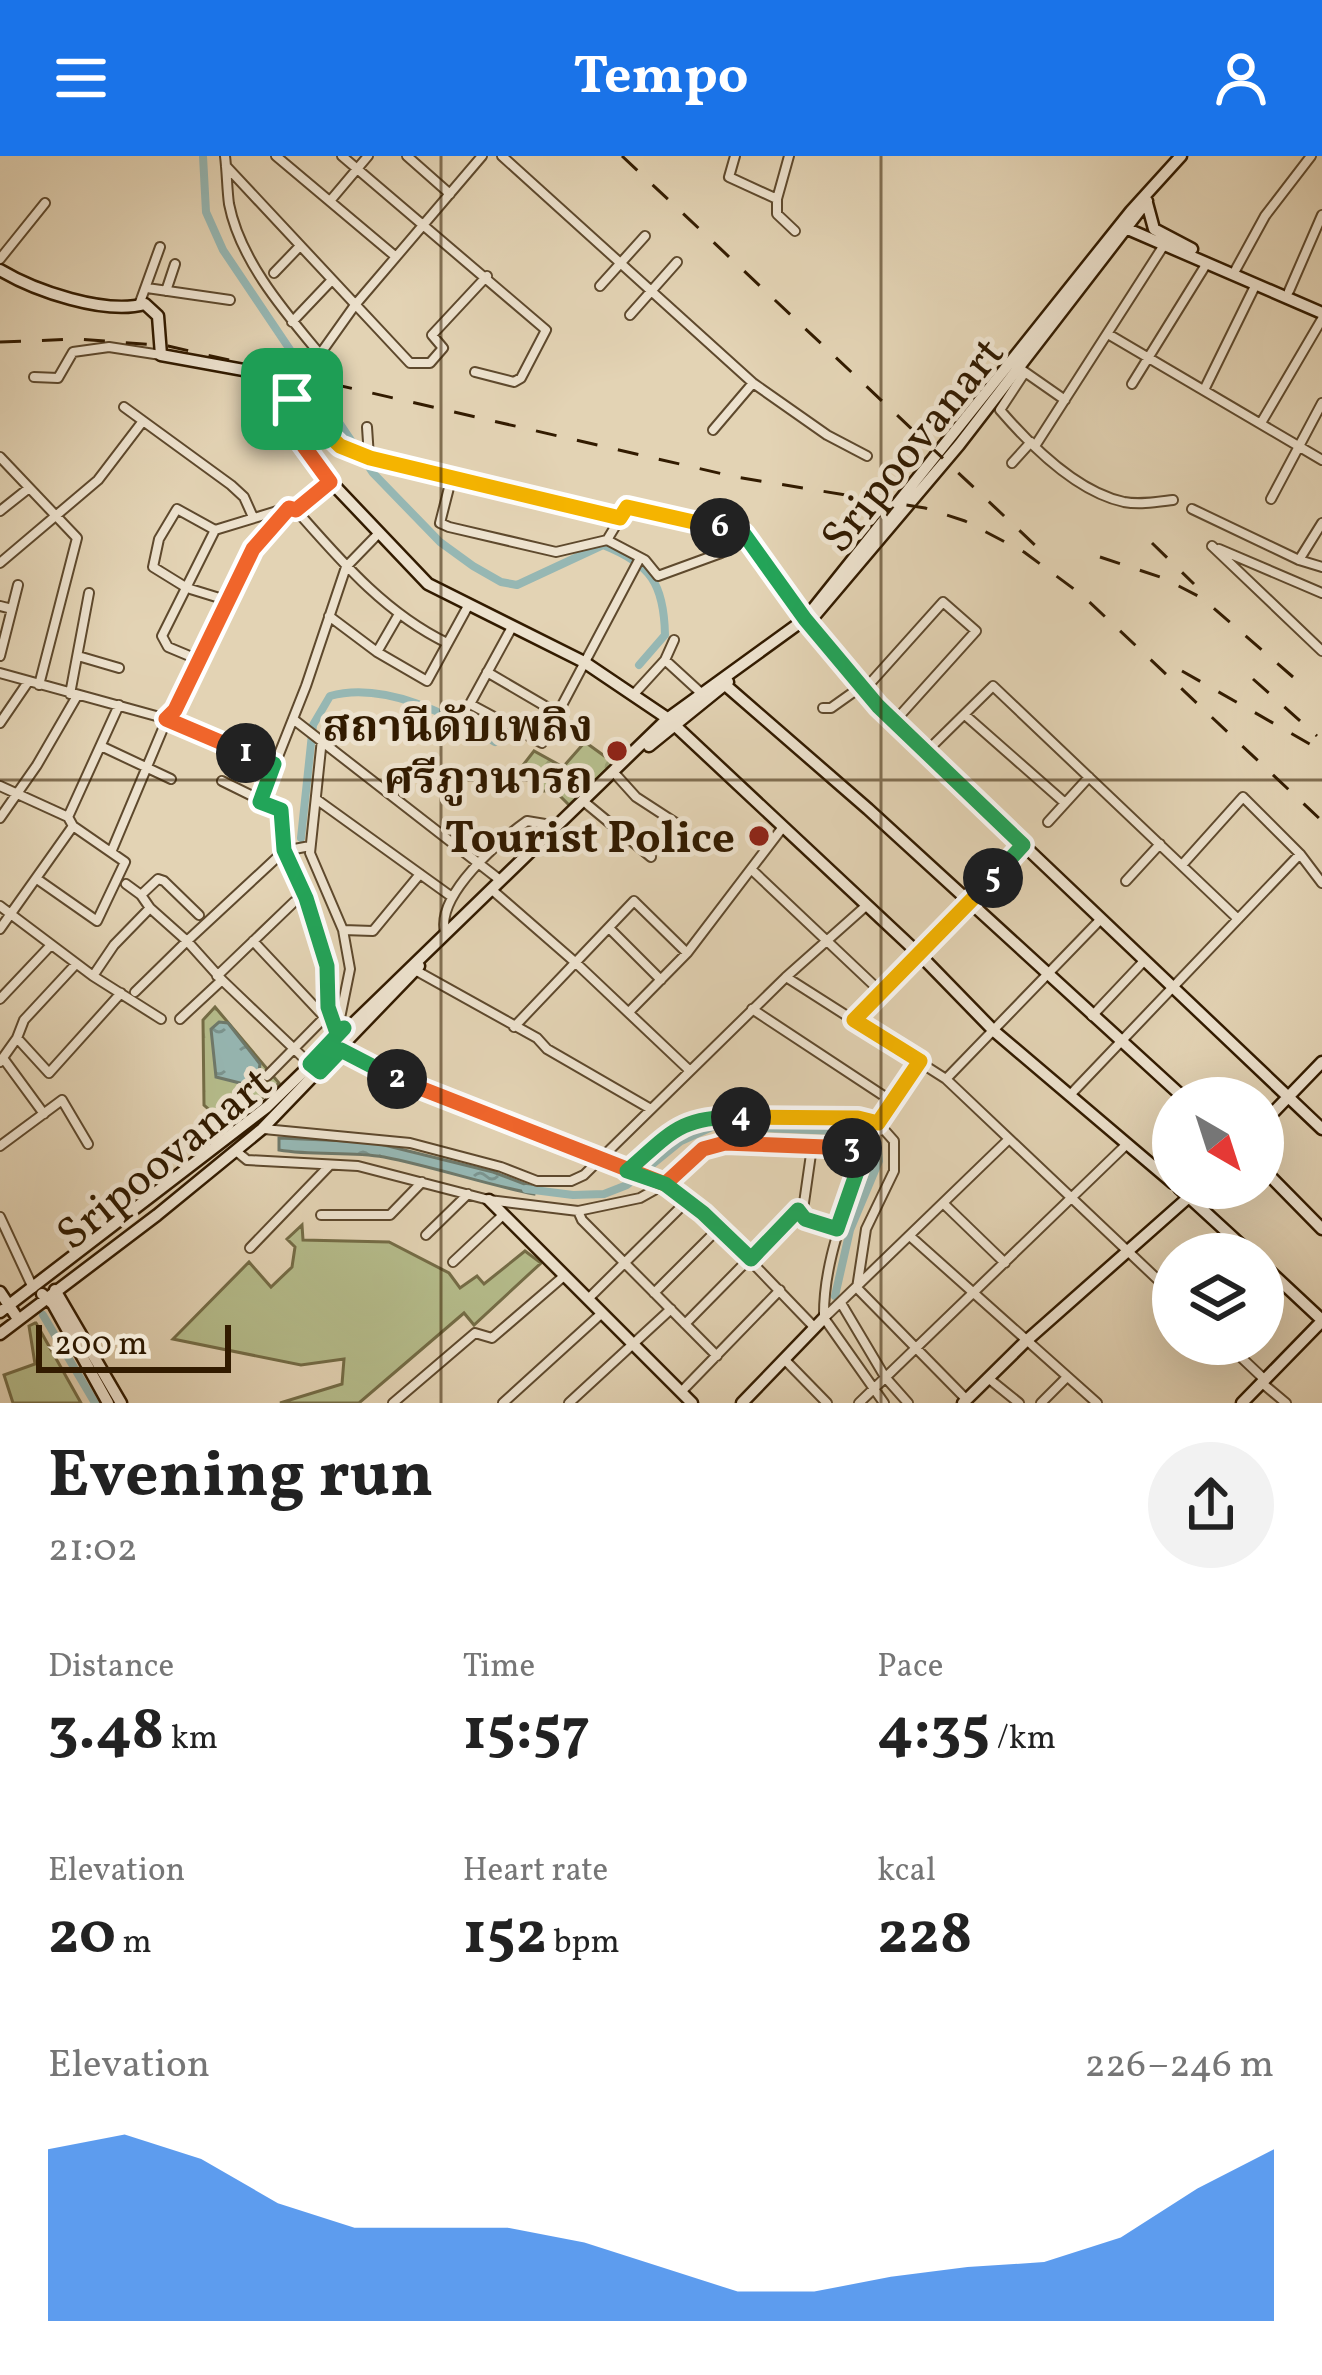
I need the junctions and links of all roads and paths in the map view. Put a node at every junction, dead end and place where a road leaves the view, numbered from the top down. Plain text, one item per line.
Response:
1 (276, 156) edge
2 (342, 156) edge
3 (368, 156) edge
4 (407, 156) edge
5 (482, 156) edge
6 (502, 156) edge
7 (735, 156) edge
8 (790, 156) edge
9 (1181, 156) edge
10 (1311, 156) edge
11 (225, 161) edge
12 (357, 169) junction
13 (450, 194) junction
14 (1149, 197) junction
15 (777, 199) junction
16 (330, 201) junction
17 (45, 203) dead end
18 (1322, 215) edge
19 (422, 223) junction
20 (1127, 223) junction
21 (795, 231) dead end
22 (645, 236) dead end
23 (1163, 240) junction
24 (160, 247) dead end
25 (298, 247) junction
26 (1114, 247) junction
27 (395, 256) junction
28 (0, 259) edge
29 (621, 262) junction
30 (676, 262) dead end
31 (1207, 263) junction
32 (175, 264) dead end
33 (1236, 268) junction
34 (0, 270) edge
35 (274, 273) dead end
36 (487, 276) junction
37 (331, 281) junction
38 (1256, 284) junction
39 (600, 286) dead end
40 (147, 288) junction
41 (652, 290) junction
42 (166, 291) junction
43 (1289, 291) junction
44 (230, 300) dead end
45 (355, 305) junction
46 (138, 307) junction
47 (1322, 313) edge
48 (630, 315) dead end
49 (292, 322) junction
50 (1108, 334) junction
51 (160, 350) junction
52 (319, 353) junction
53 (1149, 357) junction
54 (1022, 370) junction
55 (476, 372) dead end
56 (34, 377) dead end
57 (753, 382) junction
58 (1132, 384) dead end
59 (1205, 388) junction
60 (292, 399) junction
61 (1065, 400) junction
62 (1322, 403) edge
63 (124, 407) dead end
64 (279, 412) junction
65 (143, 422) junction
66 (1262, 422) junction
67 (368, 427) dead end
68 (713, 430) dead end
69 (1033, 444) junction
70 (1300, 446) junction
71 (867, 456) dead end
72 (0, 457) edge
73 (370, 458) junction
74 (1322, 460) edge
75 (1012, 463) dead end
76 (452, 476) junction
77 (330, 482) junction
78 (28, 488) junction
79 (1271, 499) dead end
80 (1173, 500) dead end
81 (292, 509) junction
82 (1192, 509) dead end
83 (0, 511) edge
84 (56, 516) junction
85 (253, 517) junction
86 (617, 522) junction
87 (1322, 523) edge
88 (215, 530) junction
89 (744, 534) junction
90 (377, 535) junction
91 (607, 540) junction
92 (1299, 560) junction
93 (638, 562) junction
94 (0, 563) edge
95 (346, 566) junction
96 (1322, 567) edge
97 (18, 585) dead end
98 (187, 588) junction
99 (89, 592) dead end
100 (1322, 593) edge
101 (226, 600) junction
102 (0, 605) edge
103 (467, 605) junction
104 (12, 608) junction
105 (399, 614) junction
106 (329, 616) junction
107 (808, 621) junction
108 (512, 629) junction
109 (674, 640) dead end
110 (447, 643) junction
111 (1322, 651) edge
112 (377, 652) junction
113 (0, 656) edge
114 (78, 656) junction
115 (199, 660) junction
116 (664, 660) junction
117 (584, 662) junction
118 (119, 668) dead end
119 (487, 672) junction
120 (0, 673) edge
121 (28, 682) junction
122 (722, 682) junction
123 (39, 685) junction
124 (864, 688) junction
125 (701, 693) junction
126 (633, 694) junction
127 (73, 695) junction
128 (119, 705) junction
129 (823, 708) dead end
130 (557, 713) junction
131 (965, 715) junction
132 (166, 719) junction
133 (297, 721) junction
134 (670, 721) junction
135 (894, 722) junction
136 (0, 723) edge
137 (320, 737) junction
138 (103, 747) junction
139 (927, 751) junction
140 (274, 764) junction
141 (146, 770) junction
142 (617, 776) junction
143 (1089, 777) junction
144 (171, 779) dead end
145 (222, 781) dead end
146 (0, 786) edge
147 (16, 795) junction
148 (316, 799) junction
149 (260, 802) junction
150 (1065, 803) junction
151 (588, 805) junction
152 (0, 818) edge
153 (70, 821) junction
154 (1048, 822) dead end
155 (676, 823) dead end
156 (557, 826) junction
157 (784, 826) junction
158 (1160, 844) junction
159 (1023, 845) junction
160 (307, 846) junction
161 (288, 849) junction
162 (112, 850) junction
163 (1300, 854) junction
164 (651, 857) dead end
165 (479, 863) junction
166 (1182, 865) junction
167 (751, 869) junction
168 (420, 874) junction
169 (37, 879) junction
170 (1126, 881) dead end
171 (1322, 883) edge
172 (126, 884) dead end
173 (495, 887) junction
174 (141, 895) junction
175 (452, 897) junction
176 (306, 898) junction
177 (970, 902) junction
178 (867, 905) junction
179 (0, 906) edge
180 (150, 908) junction
181 (200, 915) dead end
182 (12, 916) junction
183 (1238, 919) junction
184 (1099, 921) junction
185 (609, 928) junction
186 (0, 929) edge
187 (343, 931) junction
188 (445, 932) junction
189 (187, 941) junction
190 (254, 941) junction
191 (828, 942) junction
192 (52, 945) junction
193 (687, 953) junction
194 (919, 954) junction
195 (1143, 962) junction
196 (576, 963) junction
197 (76, 964) junction
198 (412, 968) junction
199 (1047, 974) junction
200 (93, 976) junction
201 (786, 976) junction
202 (220, 978) junction
203 (661, 980) junction
204 (1174, 990) junction
205 (135, 992) dead end
206 (881, 992) junction
207 (121, 993) junction
208 (0, 999) edge
209 (752, 1009) junction
210 (629, 1012) junction
211 (326, 1016) junction
212 (1092, 1016) junction
213 (161, 1019) dead end
214 (180, 1019) dead end
215 (854, 1020) junction
216 (514, 1027) junction
217 (340, 1031) junction
218 (994, 1031) junction
219 (17, 1038) junction
220 (1121, 1043) junction
221 (296, 1049) junction
222 (341, 1050) junction
223 (2, 1060) edge
224 (920, 1061) junction
225 (1322, 1062) edge
226 (315, 1068) junction
227 (688, 1070) junction
228 (267, 1076) dead end
229 (1160, 1077) edge
230 (946, 1079) junction
231 (1070, 1095) junction
232 (1288, 1099) junction
233 (893, 1102) junction
234 (1284, 1103) edge
235 (649, 1108) junction
236 (44, 1114) junction
237 (878, 1123) junction
238 (262, 1129) junction
239 (1322, 1129) edge
240 (1008, 1140) junction
241 (1128, 1143) junction
242 (88, 1144) dead end
243 (0, 1146) edge
244 (812, 1146) junction
245 (236, 1150) junction
246 (600, 1158) junction
247 (1152, 1164) edge
248 (330, 1165) junction
249 (631, 1173) junction
250 (422, 1182) junction
251 (662, 1182) junction
252 (1284, 1190) edge
253 (469, 1193) junction
254 (1070, 1198) junction
255 (489, 1200) junction
256 (688, 1200) junction
257 (944, 1204) junction
258 (1176, 1209) edge
259 (1209, 1209) edge
260 (798, 1210) junction
261 (578, 1211) junction
262 (321, 1215) dead end
263 (503, 1215) junction
264 (0, 1216) edge
265 (719, 1228) junction
266 (837, 1229) junction
267 (1322, 1229) edge
268 (1231, 1233) edge
269 (426, 1235) dead end
270 (910, 1237) junction
271 (250, 1248) dead end
272 (1128, 1253) junction
273 (751, 1259) junction
274 (453, 1262) dead end
275 (624, 1262) junction
276 (1005, 1263) junction
277 (1152, 1275) edge
278 (564, 1276) junction
279 (38, 1284) junction
280 (1284, 1285) edge
281 (857, 1288) junction
282 (780, 1290) junction
283 (0, 1292) edge
284 (654, 1293) junction
285 (51, 1294) junction
286 (972, 1294) junction
287 (588, 1299) junction
288 (840, 1304) junction
289 (4, 1309) edge
290 (671, 1310) junction
291 (602, 1313) junction
292 (18, 1319) junction
293 (822, 1320) junction
294 (1322, 1320) edge
295 (685, 1324) junction
296 (0, 1334) edge
297 (1025, 1342) junction
298 (634, 1345) junction
299 (918, 1346) junction
300 (717, 1356) junction
301 (785, 1360) junction
302 (1247, 1365) edge
303 (886, 1377) junction
304 (1067, 1377) junction
305 (988, 1378) junction
306 (1262, 1380) junction
307 (874, 1389) junction
308 (681, 1392) junction
309 (964, 1401) edge
310 (108, 1403) edge
311 (121, 1403) edge
312 (393, 1403) edge
313 (503, 1403) edge
314 (569, 1403) edge
315 (692, 1403) edge
316 (742, 1403) edge
317 (827, 1403) edge
318 (859, 1403) edge
319 (884, 1403) edge
320 (908, 1403) edge
321 (1019, 1403) edge
322 (1041, 1403) edge
323 (1097, 1403) edge
324 (1242, 1403) edge
325 (1286, 1403) edge

1 - 16 street
2 - 12 street
3 - 12 street
4 - 13 street
5 - 13 street
6 - 29 street
7 - 15 street
8 - 15 street
9 - 14 street, Sripoovanart
10 - 33 street
11 - 25 street
11 - 49 street
12 - 16 street
12 - 19 street
13 - 19 street
14 - 20 street, Sripoovanart
14 - 23 street
15 - 21 street
16 - 27 street
17 - 28 street
18 - 43 street
19 - 27 street
19 - 36 street
20 - 23 street
20 - 26 street, Sripoovanart
20 - 107 street, Sripoovanart
22 - 29 street
23 - 26 street
23 - 31 street
23 - 33 street
23 - 50 street
24 - 40 street
25 - 35 street
25 - 37 street
26 - 54 street, Sripoovanart
27 - 45 street
29 - 39 street
29 - 41 street
30 - 41 street
31 - 38 street
31 - 53 street
32 - 42 street
33 - 43 street
34 - 46 street
36 - 45 street
36 - 55 street
37 - 45 street
37 - 49 street
38 - 47 street
38 - 59 street
40 - 42 street
40 - 46 street
41 - 48 street
41 - 57 street
42 - 44 street
43 - 47 street
45 - 52 street
46 - 51 street
47 - 66 street
49 - 52 street
50 - 53 street
50 - 61 street
51 - 56 street
51 - 64 street
52 - 60 street
53 - 58 street
53 - 59 street
54 - 61 street
54 - 69 street
54 - 107 street, Sripoovanart
57 - 68 street
57 - 71 street
59 - 66 street
60 - 64 street
60 - 73 street
61 - 69 street
62 - 70 street
63 - 65 street
64 - 77 street
65 - 84 street
65 - 85 street
66 - 70 street
67 - 73 street
69 - 75 street
69 - 80 street
70 - 74 street
70 - 79 street
72 - 78 street
73 - 76 street
76 - 86 street
76 - 91 street
77 - 81 street
77 - 90 street
78 - 83 street
78 - 84 street
81 - 85 street
81 - 95 street
81 - 101 street
82 - 92 street
84 - 94 street
84 - 123 street
85 - 88 street
86 - 89 street
86 - 91 street
87 - 92 street
88 - 98 street
88 - 98 street
89 - 93 street
89 - 107 street
90 - 95 street
90 - 103 street
91 - 93 street
92 - 96 street
93 - 117 street
95 - 105 street
95 - 106 street
97 - 104 street
98 - 101 street
98 - 115 street
99 - 114 street
100 - 111 street
101 - 115 street
102 - 104 street
103 - 108 street
103 - 110 street
104 - 113 street
105 - 110 street
105 - 112 street
106 - 112 street
106 - 133 street
107 - 122 street, Sripoovanart
107 - 124 street
108 - 117 street
108 - 119 street
109 - 116 street
110 - 112 street
114 - 118 street
114 - 127 street
115 - 132 street
116 - 125 street
116 - 126 street
117 - 126 street
117 - 130 street
119 - 130 street
119 - 130 street
120 - 121 street
121 - 123 street
121 - 136 street
122 - 125 street, Sripoovanart
122 - 134 street, Sripoovanart
122 - 177 street
123 - 127 street
124 - 129 street
124 - 135 street
124 - 135 street
125 - 134 street, Sripoovanart
126 - 134 street
127 - 128 street
127 - 147 street
128 - 132 street
128 - 138 street
131 - 139 street
131 - 143 street
131 - 150 street
132 - 140 street
132 - 141 street
133 - 137 street
133 - 140 street
134 - 142 street, Sripoovanart
134 - 156 street, Sripoovanart
134 - 157 street
135 - 139 street
137 - 148 street
137 - 165 street
138 - 141 street
138 - 153 street
139 - 159 street
140 - 149 street
141 - 144 street
141 - 162 street
142 - 151 street, Sripoovanart
142 - 155 street
143 - 150 street
143 - 158 street
145 - 149 street
146 - 147 street
147 - 152 street
147 - 153 street
148 - 160 street
148 - 168 street
149 - 161 street
150 - 154 street
151 - 164 street
151 - 173 street, Sripoovanart
153 - 162 street
153 - 169 street
156 - 165 street
156 - 173 street, Sripoovanart
157 - 167 street
157 - 178 street
158 - 166 street
158 - 170 street
159 - 177 street
159 - 184 street
160 - 161 street
160 - 187 street
161 - 176 street
161 - 189 street
162 - 169 street
163 - 166 street
163 - 171 street
163 - 183 street
165 - 173 street
165 - 175 street
166 - 183 street
167 - 191 street
167 - 193 street
168 - 175 street
168 - 187 street
169 - 182 street
172 - 174 street
173 - 188 street, Sripoovanart
173 - 196 street
173 - 198 street, Sripoovanart
174 - 180 street
174 - 181 street
175 - 188 street
176 - 190 street
176 - 217 street
177 - 194 street
177 - 199 street
178 - 191 street
178 - 194 street
179 - 182 street
180 - 189 street
180 - 200 street
182 - 186 street
182 - 192 street
183 - 204 street
184 - 195 street
184 - 199 street
185 - 193 street
185 - 196 street
185 - 203 street
187 - 217 street
188 - 198 street, Sripoovanart
189 - 202 street
189 - 205 street
190 - 202 street
190 - 211 street
191 - 201 street
191 - 206 street
192 - 197 street
192 - 208 street
193 - 203 street
194 - 206 street
194 - 218 street
195 - 204 street
195 - 212 street
196 - 210 street
196 - 216 street
197 - 200 street
197 - 219 street
198 - 216 street
198 - 217 street, Sripoovanart
198 - 222 street, Sripoovanart
199 - 212 street
199 - 218 street
200 - 207 street
201 - 209 street
201 - 215 street
202 - 214 street
202 - 221 street
203 - 210 street
204 - 220 street
204 - 232 street
206 - 215 street
207 - 213 street
207 - 219 street
209 - 227 street
209 - 233 street
210 - 227 street
211 - 217 street
211 - 221 street
212 - 220 street
215 - 224 street
216 - 235 street
217 - 226 street, Sripoovanart
218 - 230 street
218 - 231 street
219 - 223 street
220 - 229 street
220 - 231 street
221 - 226 street
221 - 228 street
222 - 226 street, Sripoovanart
222 - 246 street
223 - 236 street
224 - 230 street
224 - 233 street
225 - 232 street
226 - 238 street, Sripoovanart
226 - 279 street
227 - 235 street
230 - 240 street
231 - 241 street
232 - 234 street
232 - 239 street
233 - 237 street
235 - 246 street
236 - 242 street
236 - 243 street
237 - 249 street
237 - 281 street
238 - 245 street, Sripoovanart
238 - 246 street
240 - 254 street
240 - 257 street
241 - 247 street
241 - 254 street
244 - 251 street
244 - 260 street
244 - 266 street
245 - 248 street
245 - 285 street, Sripoovanart
246 - 249 street
248 - 250 street
248 - 271 street
249 - 251 street
250 - 253 street
250 - 262 street
251 - 256 street
251 - 261 street
252 - 267 street
253 - 255 street
253 - 269 street
254 - 272 street
254 - 276 street
255 - 261 street
255 - 263 street
256 - 265 street
256 - 275 street
257 - 270 street
257 - 276 street
258 - 272 street
259 - 268 street
260 - 266 street
260 - 273 street
261 - 275 street
263 - 274 street
263 - 278 street
264 - 279 street
265 - 273 street
265 - 284 street
266 - 293 street
270 - 281 street
270 - 286 street
272 - 277 street
272 - 297 street
273 - 282 street
273 - 295 street
275 - 284 street
275 - 287 street
276 - 286 street
278 - 287 street
278 - 312 street
279 - 285 street
279 - 289 street
280 - 294 street
281 - 288 street
281 - 299 street
282 - 293 street
282 - 300 street
283 - 289 street
284 - 290 street
285 - 292 street, Sripoovanart
285 - 310 street
285 - 311 street
286 - 297 street
286 - 299 street
287 - 291 street
288 - 293 street
288 - 303 street
289 - 292 street
290 - 295 street
290 - 298 street
291 - 298 street
291 - 313 street
292 - 296 street, Sripoovanart
293 - 301 street
293 - 307 street
294 - 306 street
295 - 300 street
297 - 304 street
297 - 305 street
298 - 308 street
298 - 314 street
299 - 303 street
299 - 309 street
300 - 308 street
301 - 316 street
301 - 317 street
302 - 306 street
303 - 307 street
303 - 320 street
304 - 322 street
304 - 323 street
305 - 309 street
305 - 321 street
306 - 324 street
306 - 325 street
307 - 318 street
307 - 319 street
308 - 315 street

